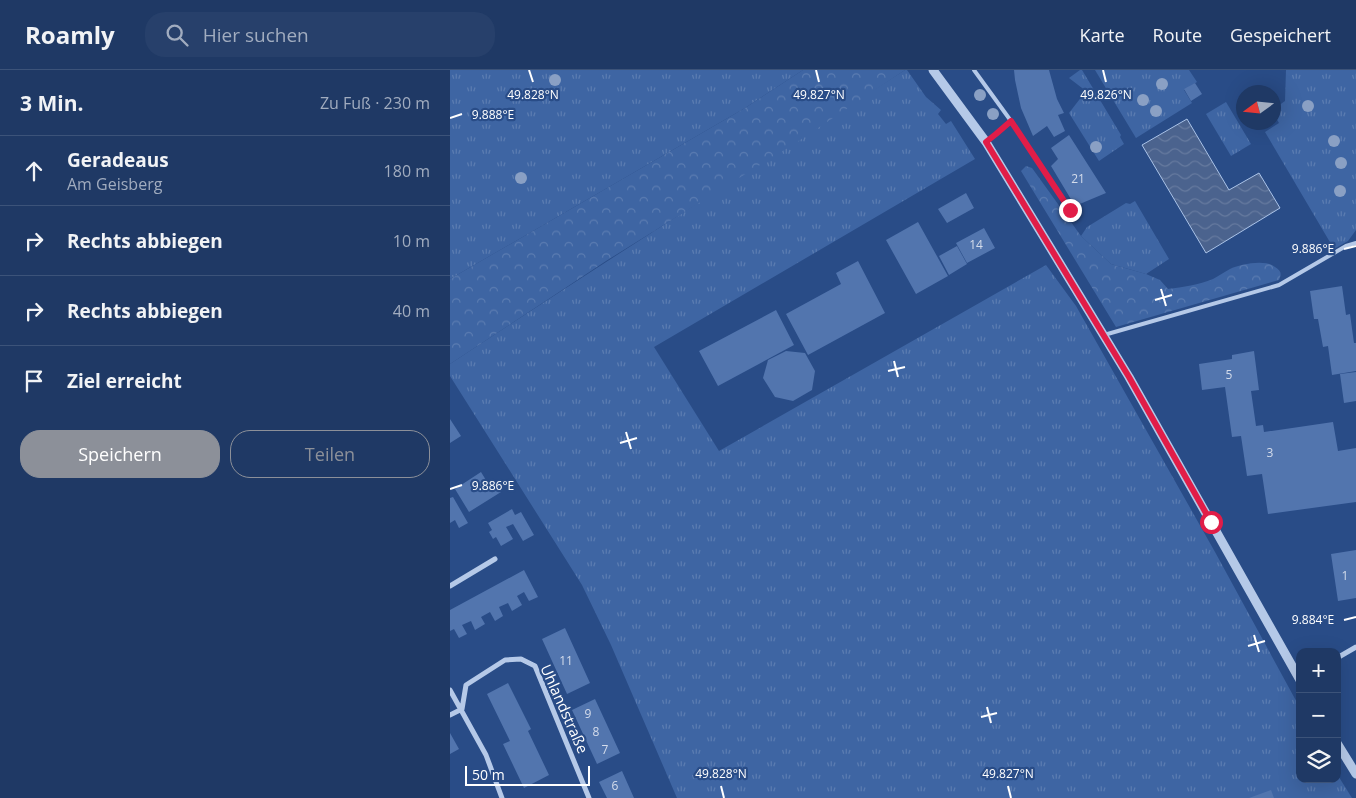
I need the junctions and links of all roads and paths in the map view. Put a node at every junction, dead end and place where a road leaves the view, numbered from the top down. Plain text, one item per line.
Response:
1 (933, 70) edge
2 (974, 70) edge
3 (1011, 121) junction
4 (986, 142) junction
5 (1070, 210) dead end
6 (1356, 243) edge
7 (1104, 335) junction
8 (495, 559) dead end
9 (450, 586) edge
10 (1356, 647) edge
11 (1341, 656) edge
12 (1296, 673) edge
13 (450, 690) edge
14 (462, 709) junction
15 (450, 715) edge
16 (1341, 750) edge
17 (1356, 774) edge
18 (502, 798) edge
19 (589, 798) edge

1 - 4 street
2 - 3 lane
3 - 4 lane
3 - 5 lane
4 - 7 street
6 - 7 lane
7 - 12 street
8 - 9 street
10 - 11 street
13 - 14 street
14 - 15 street
14 - 18 street
14 - 19 street, Uhlandstraße
16 - 17 street

